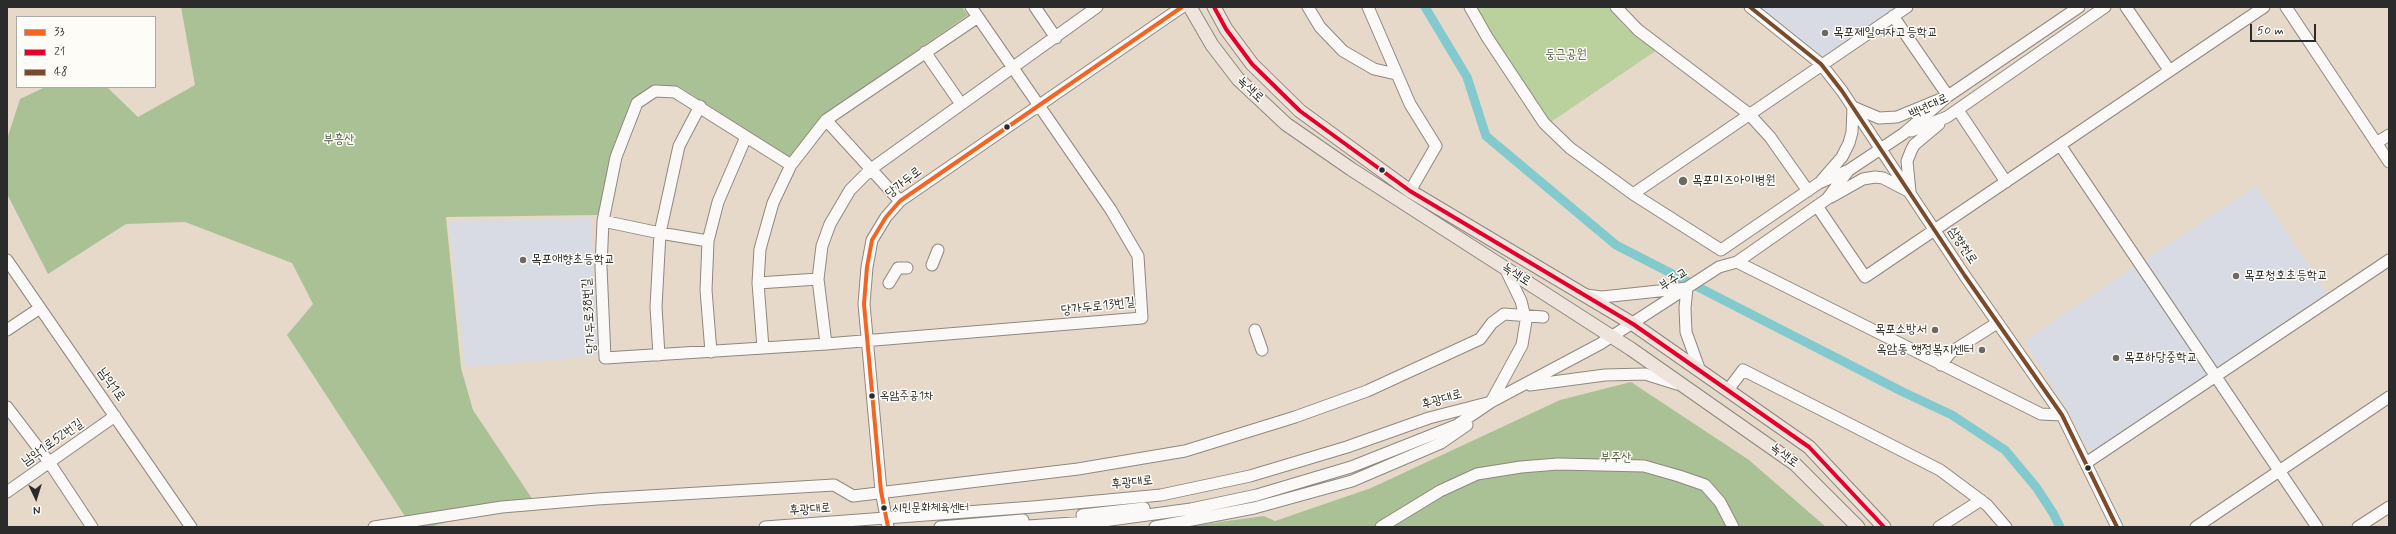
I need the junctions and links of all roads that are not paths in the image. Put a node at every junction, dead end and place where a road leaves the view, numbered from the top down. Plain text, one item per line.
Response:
1 (971, 7) edge
2 (1035, 7) edge
3 (1097, 7) edge
4 (1182, 7) edge
5 (1190, 7) edge
6 (1214, 7) edge
7 (1308, 7) edge
8 (1368, 7) edge
9 (1470, 7) edge
10 (1616, 7) edge
11 (1750, 7) edge
12 (1907, 7) edge
13 (2079, 7) edge
14 (2106, 7) edge
15 (2126, 7) edge
16 (2264, 7) edge
17 (2286, 7) edge
18 (1893, 16) junction
19 (978, 17) junction
20 (1056, 38) junction
21 (925, 52) junction
22 (1821, 64) junction
23 (1014, 68) junction
24 (2170, 70) junction
25 (1396, 74) junction
26 (1948, 96) junction
27 (961, 104) junction
28 (700, 106) junction
29 (1040, 106) junction
30 (1853, 107) junction
31 (1958, 110) junction
32 (1748, 114) junction
33 (1947, 117) junction
34 (826, 120) junction
35 (1903, 134) junction
36 (2389, 134) edge
37 (746, 137) junction
38 (2376, 143) junction
39 (2060, 145) junction
40 (1880, 149) junction
41 (2389, 162) edge
42 (791, 165) junction
43 (871, 170) junction
44 (1849, 170) junction
45 (2006, 182) junction
46 (1819, 183) junction
47 (1410, 191) junction
48 (1808, 191) junction
49 (1910, 192) junction
50 (1634, 194) junction
51 (1827, 199) junction
52 (900, 201) junction
53 (1817, 206) junction
54 (603, 221) junction
55 (1935, 230) junction
56 (660, 233) junction
57 (708, 241) junction
58 (938, 250) dead end
59 (1721, 250) junction
60 (7, 260) edge
61 (2389, 260) edge
62 (1737, 262) junction
63 (932, 265) dead end
64 (1719, 267) junction
65 (907, 268) dead end
66 (1505, 268) junction
67 (818, 279) junction
68 (758, 283) junction
69 (890, 283) dead end
70 (1687, 288) junction
71 (1584, 294) junction
72 (40, 308) junction
73 (1525, 315) junction
74 (1645, 316) joint
75 (1543, 317) dead end
76 (1997, 323) junction
77 (1633, 324) junction
78 (7, 330) edge
79 (1255, 330) dead end
80 (1610, 337) junction
81 (866, 342) junction
82 (826, 344) junction
83 (763, 348) junction
84 (1262, 350) dead end
85 (712, 352) junction
86 (659, 355) junction
87 (1942, 365) junction
88 (1700, 371) junction
89 (2216, 376) junction
90 (1682, 385) junction
91 (1522, 386) junction
92 (1728, 390) junction
93 (2389, 398) edge
94 (1491, 402) junction
95 (7, 407) edge
96 (2062, 415) junction
97 (115, 416) junction
98 (49, 462) junction
99 (2086, 463) junction
100 (2280, 470) junction
101 (881, 491) junction
102 (7, 492) edge
103 (1981, 500) junction
104 (2389, 507) edge
105 (1953, 518) junction
106 (887, 523) edge
107 (92, 527) edge
108 (191, 527) edge
109 (374, 527) edge
110 (765, 527) edge
111 (940, 527) edge
112 (1013, 527) edge
113 (1155, 527) edge
114 (1381, 527) edge
115 (1734, 527) edge
116 (1858, 527) edge
117 (1884, 527) edge
118 (1939, 527) edge
119 (1960, 527) edge
120 (2006, 527) edge
121 (2116, 527) edge
122 (2196, 527) edge
123 (2317, 527) edge
124 (2358, 527) edge

1 - 19 street
2 - 20 street
3 - 20 street
4 - 29 street, 당가두로
5 - 66 main road, 녹색로
6 - 47 main road, 녹색로
7 - 25 street
8 - 25 street
9 - 50 street
10 - 32 street
11 - 22 street, 삼향천로
12 - 18 street
13 - 26 street, 백년대로
14 - 31 street, 백년대로
15 - 24 street
16 - 24 street
17 - 38 street
18 - 22 street
18 - 26 street
19 - 21 street
19 - 23 street
20 - 23 street
21 - 27 street
21 - 34 street
22 - 30 street, 삼향천로
22 - 32 street
23 - 27 street
23 - 29 street
24 - 39 street
25 - 47 street
26 - 30 street
26 - 35 street, 백년대로
27 - 43 street
28 - 37 street, 당가두로38번길
28 - 54 street, 당가두로38번길
28 - 56 street
29 - 52 street, 당가두로
29 - 81 street, 당가두로13번길
30 - 40 street, 삼향천로
30 - 46 street
31 - 33 street, 백년대로
31 - 45 street
32 - 48 street
32 - 50 street
33 - 35 street, 백년대로
33 - 49 street
34 - 42 street
34 - 43 street
35 - 40 street
36 - 38 street
37 - 42 street, 당가두로38번길
37 - 57 street
38 - 41 street
39 - 45 street
39 - 89 street
40 - 44 street
40 - 49 street, 삼향천로
42 - 68 street
43 - 52 street
43 - 67 street
44 - 46 street
44 - 51 street
45 - 55 street
46 - 48 street
47 - 71 main road, 녹색로
48 - 59 street
49 - 51 street
49 - 55 street, 삼향천로
50 - 59 street
51 - 53 street
52 - 81 street, 당가두로
53 - 55 street
53 - 62 street
54 - 56 street
54 - 86 street, 당가두로38번길
55 - 76 street, 삼향천로
56 - 57 street
56 - 86 street
57 - 85 street
58 - 63 street
59 - 64 street
60 - 72 street, 남악1로
61 - 89 street
62 - 64 street, 부주교
62 - 87 street
64 - 70 street, 부주교
65 - 69 street
66 - 73 street
66 - 80 main road, 녹색로
67 - 68 street
67 - 82 street
68 - 83 street
70 - 71 street
70 - 74 street, 부주교
70 - 88 street
71 - 77 main road, 녹색로
72 - 78 street
72 - 97 street, 남악1로
73 - 75 street
73 - 94 street
73 - 101 street
74 - 77 street, 후광대로
76 - 87 street
76 - 96 street, 삼향천로
77 - 80 street, 후광대로
77 - 88 main road, 녹색로
79 - 84 street
80 - 90 main road, 녹색로
80 - 91 street, 후광대로
81 - 82 street, 당가두로38번길
81 - 101 street, 당가두로
82 - 83 street, 당가두로38번길
83 - 85 street, 당가두로38번길
85 - 86 street, 당가두로38번길
87 - 96 street
88 - 92 main road, 녹색로
89 - 99 street
89 - 100 street
90 - 91 street
90 - 116 main road, 녹색로
91 - 94 street, 후광대로
92 - 103 street
92 - 117 main road, 녹색로
93 - 100 street
94 - 106 street, 후광대로
94 - 111 street, 후광대로
94 - 112 street, 후광대로
94 - 113 street, 후광대로
95 - 98 street
96 - 99 street, 삼향천로
97 - 98 street, 남악1로52번길
97 - 108 street, 남악1로
98 - 102 street, 남악1로52번길
98 - 107 street
99 - 121 street, 삼향천로
100 - 122 street
100 - 123 street
101 - 106 street, 당가두로
101 - 109 street
103 - 105 street
103 - 120 street
104 - 124 street
105 - 118 street
105 - 119 street
106 - 110 street, 후광대로
114 - 115 street

